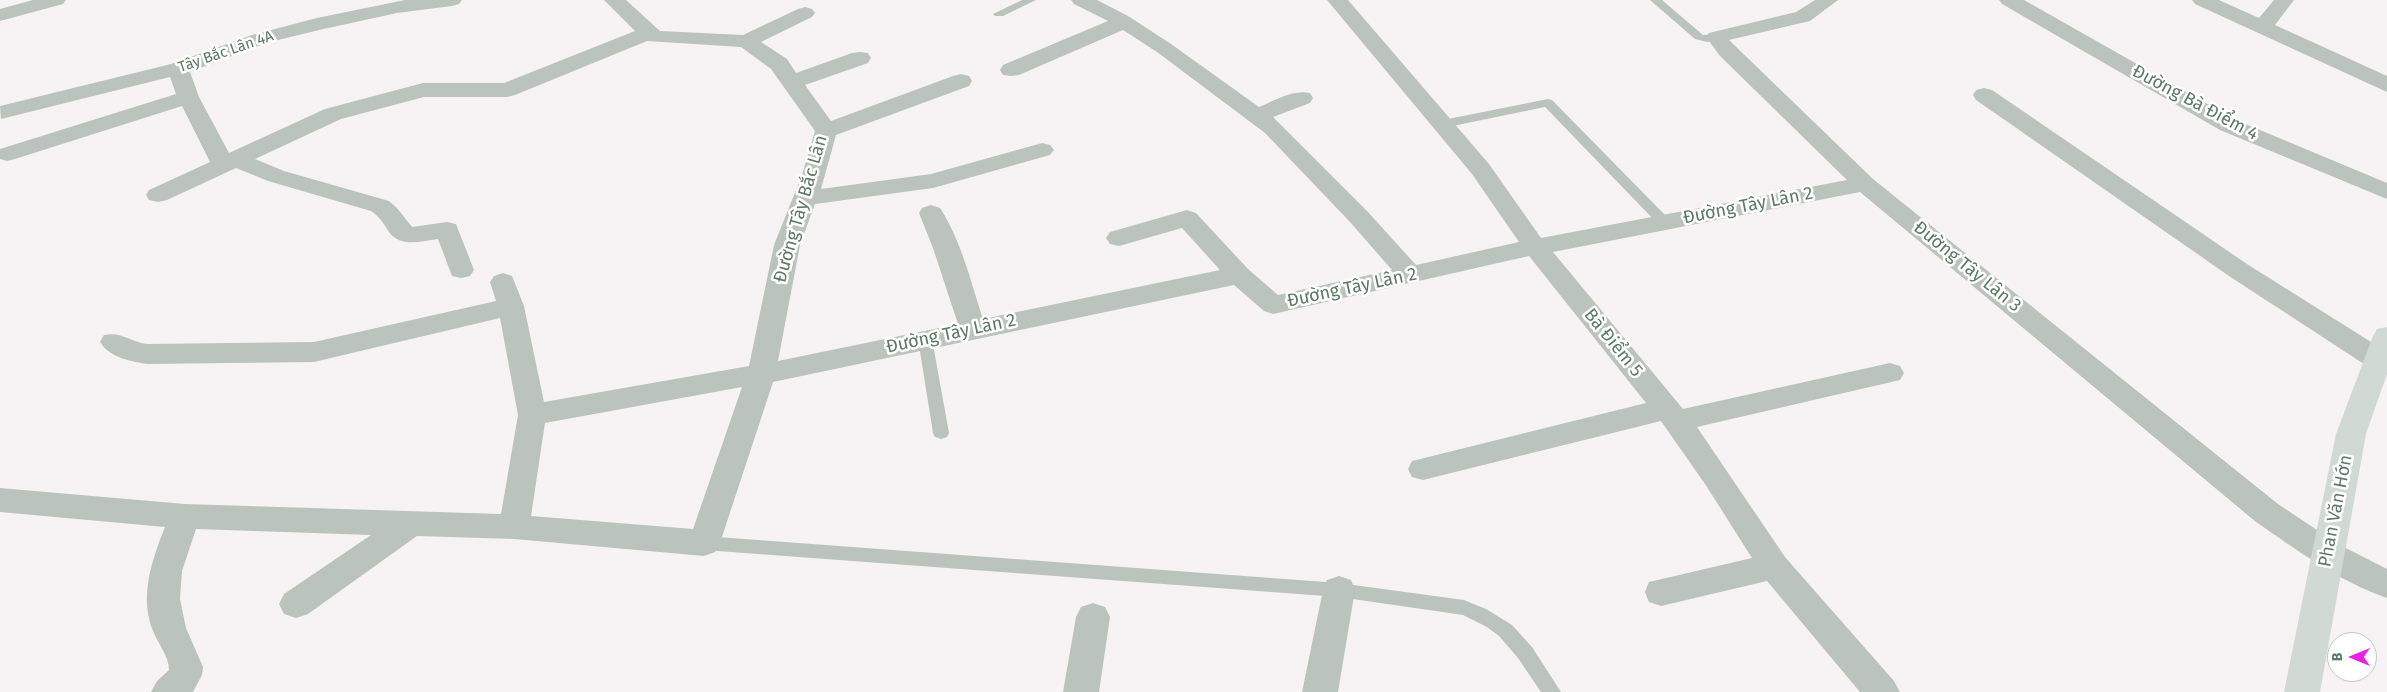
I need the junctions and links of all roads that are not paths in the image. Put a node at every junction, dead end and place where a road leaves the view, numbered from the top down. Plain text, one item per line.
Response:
1 (56, 0) edge
2 (452, 0) edge
3 (614, 0) edge
4 (1030, 0) edge
5 (1337, 0) edge
6 (1656, 0) edge
7 (1828, 0) edge
8 (2009, 0) edge
9 (2202, 0) edge
10 (2284, 0) edge
11 (422, 2) edge
12 (1096, 3) edge
13 (805, 13) dead end
14 (999, 14) dead end
15 (0, 15) edge
16 (1124, 22) junction
17 (2264, 26) junction
18 (648, 33) junction
19 (1716, 37) junction
20 (746, 42) junction
21 (860, 58) dead end
22 (178, 69) junction
23 (1011, 70) dead end
24 (961, 81) dead end
25 (792, 82) junction
26 (2387, 85) edge
27 (1984, 95) dead end
28 (188, 97) junction
29 (1302, 98) dead end
30 (1, 112) edge
31 (1256, 116) junction
32 (1443, 124) junction
33 (826, 131) junction
34 (1042, 150) dead end
35 (8, 154) dead end
36 (229, 162) junction
37 (1865, 184) junction
38 (2387, 192) edge
39 (158, 195) dead end
40 (805, 198) junction
41 (931, 213) dead end
42 (1664, 222) junction
43 (1119, 238) dead end
44 (1535, 247) junction
45 (461, 270) dead end
46 (1238, 275) junction
47 (1411, 276) junction
48 (973, 329) junction
49 (925, 339) junction
50 (114, 342) dead end
51 (2382, 347) edge
52 (1890, 373) dead end
53 (762, 374) junction
54 (532, 415) junction
55 (1671, 415) junction
56 (941, 433) dead end
57 (1422, 468) dead end
58 (0, 500) edge
59 (185, 516) junction
60 (412, 523) junction
61 (514, 527) junction
62 (704, 543) junction
63 (2327, 553) junction
64 (1774, 566) junction
65 (2387, 585) edge
66 (1340, 590) junction
67 (1662, 592) dead end
68 (296, 604) dead end
69 (1093, 617) dead end
70 (169, 692) edge
71 (1081, 692) edge
72 (1320, 692) edge
73 (1551, 692) edge
74 (1882, 692) edge
75 (2302, 692) edge

1 - 15 street
2 - 11 street, Tây Bắc Lân 4A
3 - 18 street
4 - 14 lane
5 - 32 street, Bà Điểm 5
6 - 19 lane
7 - 19 street
8 - 38 street, Đường Bà Điểm 4
9 - 17 street
10 - 17 street
11 - 22 street, Tây Bắc Lân 4A
12 - 16 street
13 - 20 street
16 - 23 street
16 - 31 street
17 - 26 street
18 - 20 street
18 - 36 street
19 - 37 street, Đường Tây Lân 3
20 - 25 street, Đường Tây Bắc Lân
21 - 25 street
22 - 28 street
22 - 30 street, Tây Bắc Lân 4A
24 - 33 street
25 - 33 street, Đường Tây Bắc Lân
27 - 51 street
28 - 35 street
28 - 36 street
29 - 31 street
31 - 47 street
32 - 42 lane
32 - 44 street, Bà Điểm 5
33 - 40 street, Đường Tây Bắc Lân
34 - 40 street
36 - 39 street
36 - 45 street
37 - 42 street, Đường Tây Lân 2
37 - 63 street, Đường Tây Lân 3
40 - 53 street, Đường Tây Bắc Lân
41 - 48 street
42 - 44 street, Đường Tây Lân 2
43 - 46 street
44 - 47 street, Đường Tây Lân 2
44 - 55 street, Bà Điểm 5
46 - 47 street, Đường Tây Lân 2
46 - 48 street, Đường Tây Lân 2
48 - 49 street, Đường Tây Lân 2
49 - 53 street, Đường Tây Lân 2
49 - 56 lane
50 - 54 street
51 - 63 main road, Phan Văn Hớn
52 - 55 street
53 - 54 street, Đường Tây Lân 2
53 - 62 street, Đường Tây Bắc Lân
54 - 61 street
55 - 57 street
55 - 64 street, Bà Điểm 5
58 - 59 street
59 - 60 street
59 - 70 street
60 - 61 street
60 - 68 street
61 - 62 street
62 - 66 lane
63 - 65 street, Đường Tây Lân 3
63 - 75 main road, Phan Văn Hớn
64 - 67 street
64 - 74 street, Bà Điểm 5
66 - 72 street
66 - 73 lane
69 - 71 street

